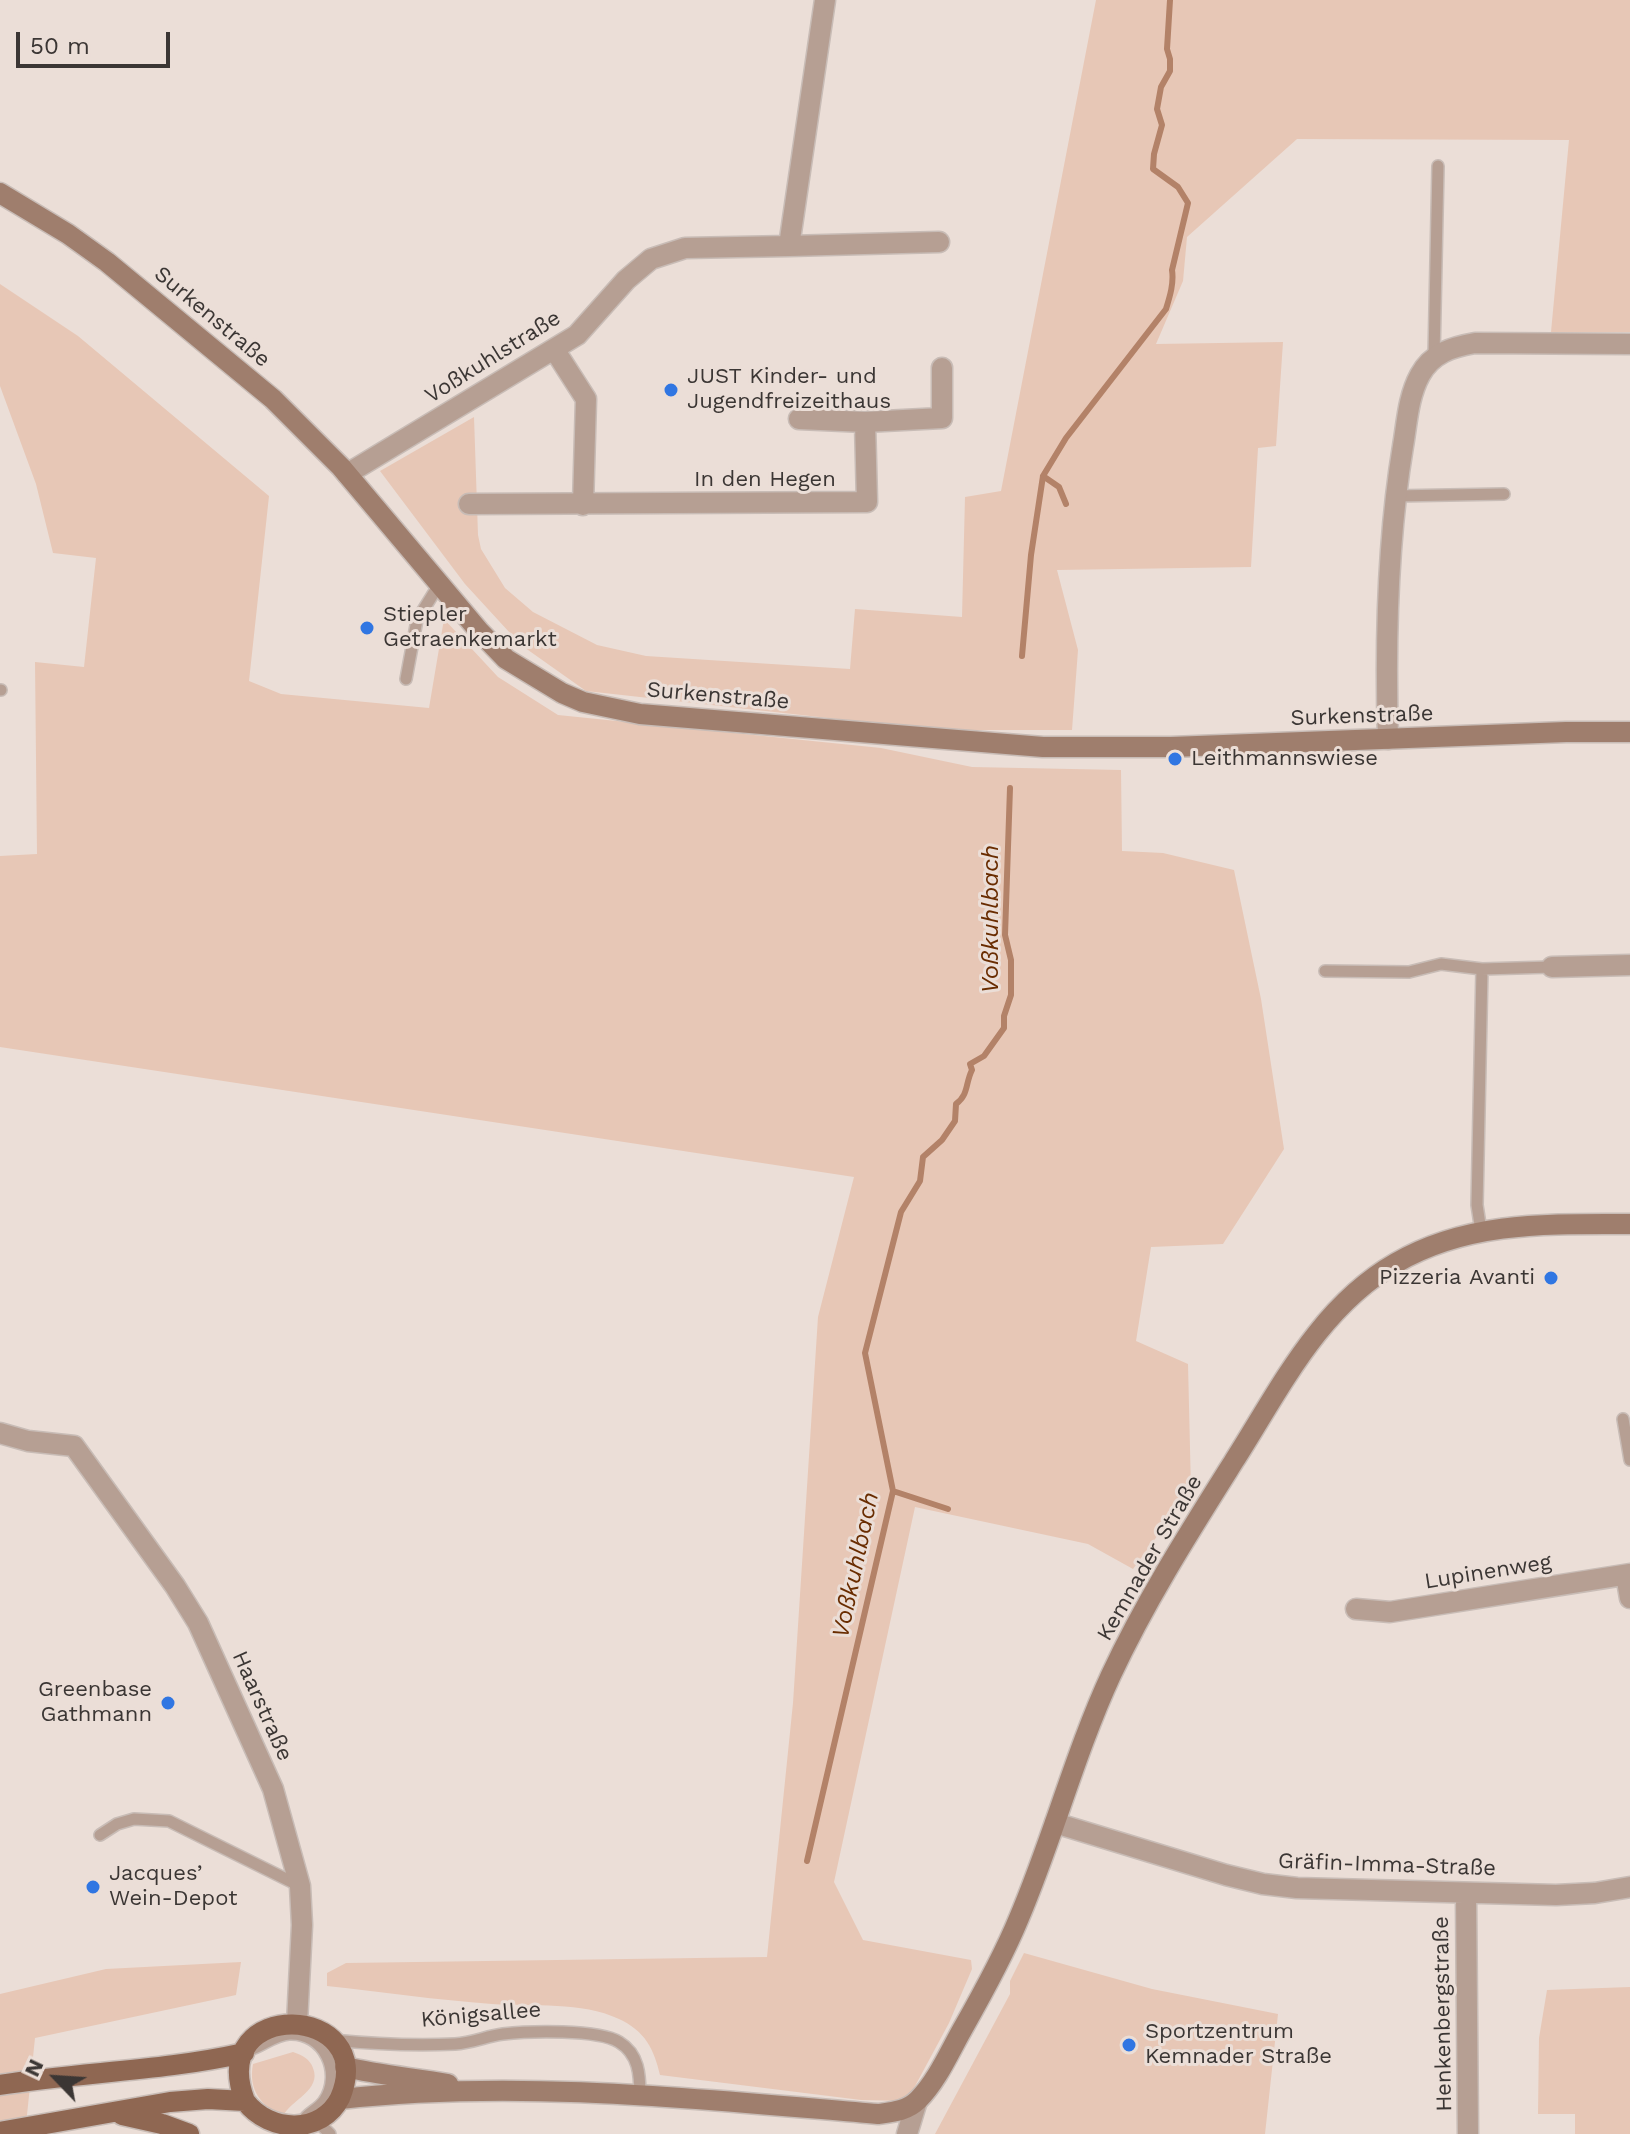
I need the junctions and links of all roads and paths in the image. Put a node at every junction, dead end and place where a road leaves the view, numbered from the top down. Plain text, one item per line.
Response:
1 (825, 0) edge
2 (1438, 166) dead end
3 (0, 193) edge
4 (939, 242) dead end
5 (789, 246) junction
6 (1630, 344) edge
7 (554, 349) junction
8 (1434, 357) junction
9 (942, 368) dead end
10 (799, 419) dead end
11 (865, 422) junction
12 (347, 474) junction
13 (1504, 494) dead end
14 (1395, 496) junction
15 (469, 504) dead end
16 (583, 505) junction
17 (440, 583) junction
18 (406, 679) dead end
19 (1630, 732) edge
20 (1388, 739) junction
21 (1625, 960) edge
22 (1552, 967) joint
23 (1482, 969) junction
24 (1325, 971) dead end
25 (1630, 1224) edge
26 (1481, 1231) junction
27 (1623, 1419) dead end
28 (0, 1433) edge
29 (1630, 1460) edge
30 (1628, 1574) edge
31 (1630, 1598) edge
32 (1356, 1609) dead end
33 (1055, 1823) junction
34 (100, 1835) dead end
35 (300, 1886) junction
36 (1630, 1887) edge
37 (1466, 1894) junction
38 (297, 2023) junction
39 (332, 2040) junction
40 (244, 2052) junction
41 (345, 2067) junction
42 (0, 2085) edge
43 (480, 2090) junction
44 (640, 2096) junction
45 (340, 2099) junction
46 (245, 2101) junction
47 (917, 2101) junction
48 (114, 2114) junction
49 (302, 2130) edge
50 (0, 2132) edge
51 (189, 2134) edge
52 (907, 2134) edge
53 (1468, 2134) edge

1 - 5 street
2 - 8 lane
3 - 12 main road, Surkenstraße
4 - 5 street, Voßkuhlstraße
5 - 7 street, Voßkuhlstraße
6 - 8 street
7 - 12 street, Voßkuhlstraße
7 - 16 street
8 - 14 street
9 - 11 street
10 - 11 street
11 - 16 street, In den Hegen
12 - 17 main road, Surkenstraße
13 - 14 lane
14 - 20 street
15 - 16 street, In den Hegen
17 - 18 lane
17 - 20 main road, Surkenstraße
19 - 20 main road, Surkenstraße
21 - 22 street
22 - 23 lane
23 - 24 lane
23 - 26 lane
25 - 26 main road, Kemnader Straße
26 - 33 main road, Kemnader Straße
27 - 29 lane
28 - 35 street, Haarstraße
30 - 31 street, Lupinenweg
30 - 32 street, Lupinenweg
33 - 37 street, Gräfin-Imma-Straße
33 - 47 main road, Kemnader Straße
34 - 35 lane
35 - 38 street, Haarstraße
36 - 37 street, Gräfin-Imma-Straße
37 - 53 street, Henkenbergstraße
38 - 39 main road, Königsallee
38 - 40 main road
39 - 41 main road
39 - 44 lane, Königsallee
40 - 42 main road
40 - 46 main road
40 - 49 lane
41 - 43 main road
41 - 45 main road
43 - 44 main road
43 - 45 main road
44 - 47 main road
45 - 49 main road
46 - 48 main road
46 - 49 main road
47 - 52 street, Kemnader Straße
48 - 50 main road
48 - 51 main road

